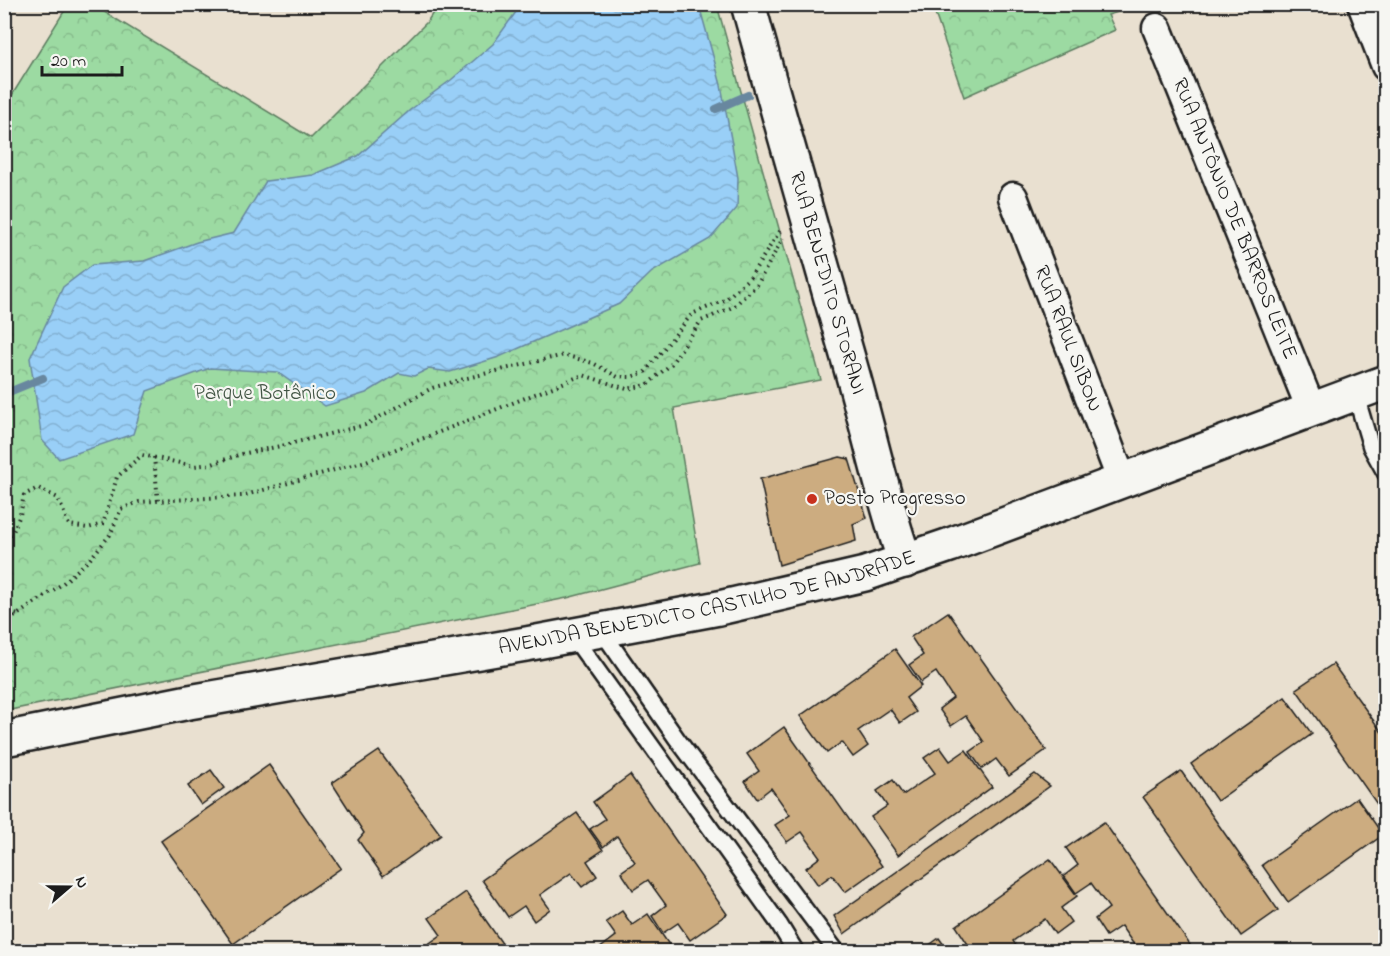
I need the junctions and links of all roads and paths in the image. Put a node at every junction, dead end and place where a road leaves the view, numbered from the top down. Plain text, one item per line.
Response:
1 (748, 4) edge
2 (1362, 4) edge
3 (1157, 28) dead end
4 (1386, 66) edge
5 (1013, 197) dead end
6 (803, 202) junction
7 (1386, 382) edge
8 (1355, 393) junction
9 (1311, 409) junction
10 (154, 457) junction
11 (1386, 474) edge
12 (1122, 481) junction
13 (158, 501) junction
14 (4, 536) edge
15 (905, 561) junction
16 (4, 611) edge
17 (18, 615) junction
18 (4, 624) edge
19 (587, 632) junction
20 (4, 739) edge
21 (677, 739) junction
22 (658, 754) junction
23 (796, 951) edge
24 (837, 951) edge

1 - 6 main road, RUA BENEDITO STORANI
2 - 4 street
3 - 9 street, RUA ANTÔNIO DE BARROS LEITE
5 - 12 street, RUA RAUL SIBON
6 - 10 path
6 - 13 path
6 - 15 main road, RUA BENEDITO STORANI
7 - 8 main road, AVENIDA BENEDICTO CASTILHO DE ANDRADE
8 - 9 main road, AVENIDA BENEDICTO CASTILHO DE ANDRADE
8 - 11 lane
9 - 12 main road, AVENIDA BENEDICTO CASTILHO DE ANDRADE
10 - 13 path
10 - 14 path
12 - 15 main road, AVENIDA BENEDICTO CASTILHO DE ANDRADE
13 - 17 path
15 - 19 main road, AVENIDA BENEDICTO CASTILHO DE ANDRADE
16 - 17 path
17 - 18 path
19 - 20 main road, AVENIDA BENEDICTO CASTILHO DE ANDRADE
19 - 21 lane
19 - 22 lane
21 - 22 lane
21 - 24 lane
22 - 23 lane

